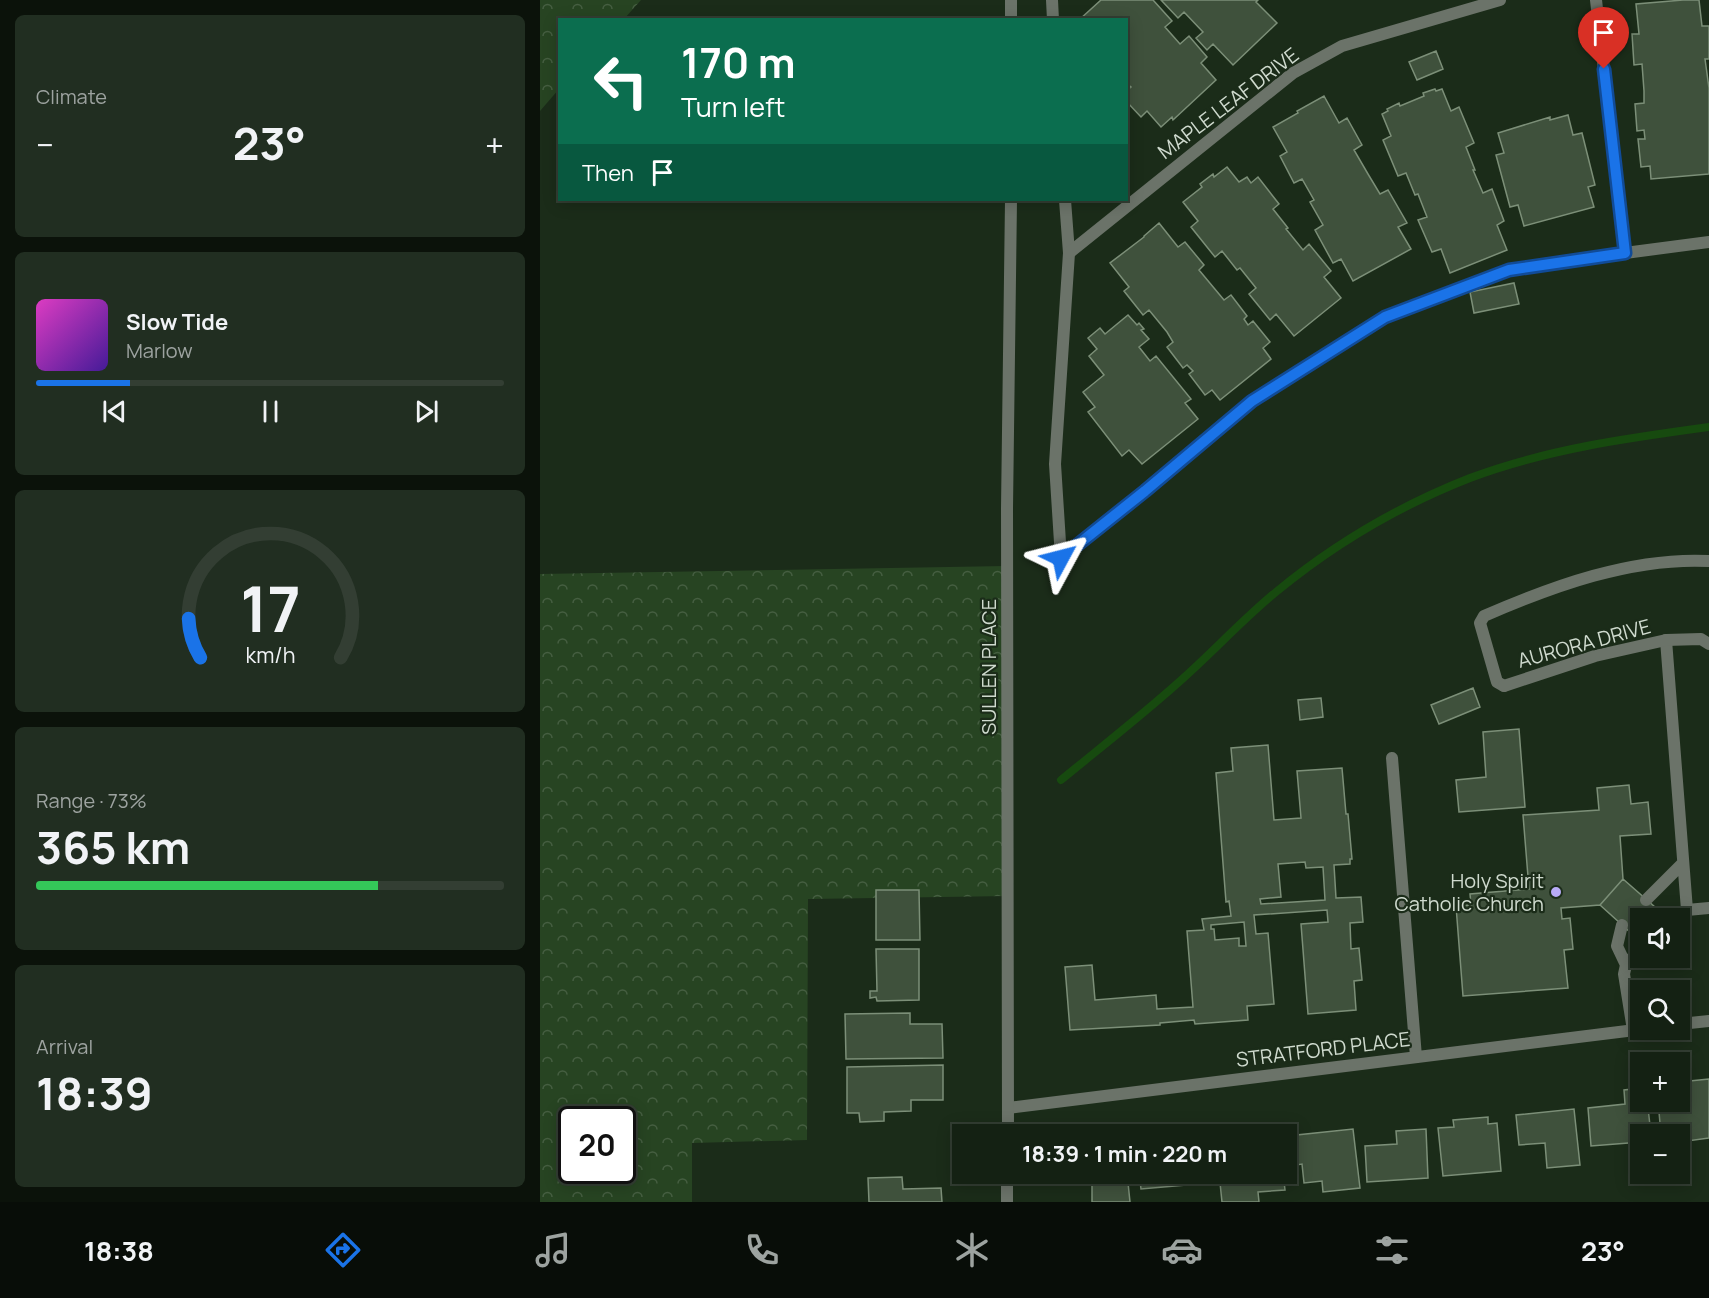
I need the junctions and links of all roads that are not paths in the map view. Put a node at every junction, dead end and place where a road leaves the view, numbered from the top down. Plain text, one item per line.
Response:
1 (1011, 0) edge
2 (1052, 0) edge
3 (1500, 0) edge
4 (1596, 0) edge
5 (1011, 18) edge
6 (1053, 18) edge
7 (1011, 201) edge
8 (1065, 201) edge
9 (1709, 242) edge
10 (1069, 253) junction
11 (1625, 253) junction
12 (1709, 561) edge
13 (1665, 640) junction
14 (1709, 644) edge
15 (1392, 758) dead end
16 (1683, 863) junction
17 (1646, 900) dead end
18 (1687, 908) edge
19 (1709, 908) edge
20 (1690, 910) edge
21 (1622, 925) dead end
22 (1630, 960) edge
23 (1626, 965) junction
24 (1630, 998) edge
25 (1709, 1021) edge
26 (1690, 1023) edge
27 (1630, 1031) edge
28 (1416, 1057) junction
29 (1008, 1108) junction
30 (1008, 1124) edge
31 (1008, 1184) edge
32 (1007, 1202) edge

1 - 5 street
2 - 6 street
3 - 10 street, MAPLE LEAF DRIVE
4 - 11 street
7 - 29 street, SULLEN PLACE
8 - 10 street
9 - 11 street
10 - 11 street
12 - 13 street, AURORA DRIVE
13 - 14 street, AURORA DRIVE
13 - 16 street
15 - 28 street
16 - 17 street
16 - 18 street
19 - 20 street
21 - 23 street
22 - 23 street
23 - 24 street
25 - 26 street
27 - 28 street, STRATFORD PLACE
28 - 29 street, STRATFORD PLACE
29 - 30 street, SULLEN PLACE
31 - 32 street

